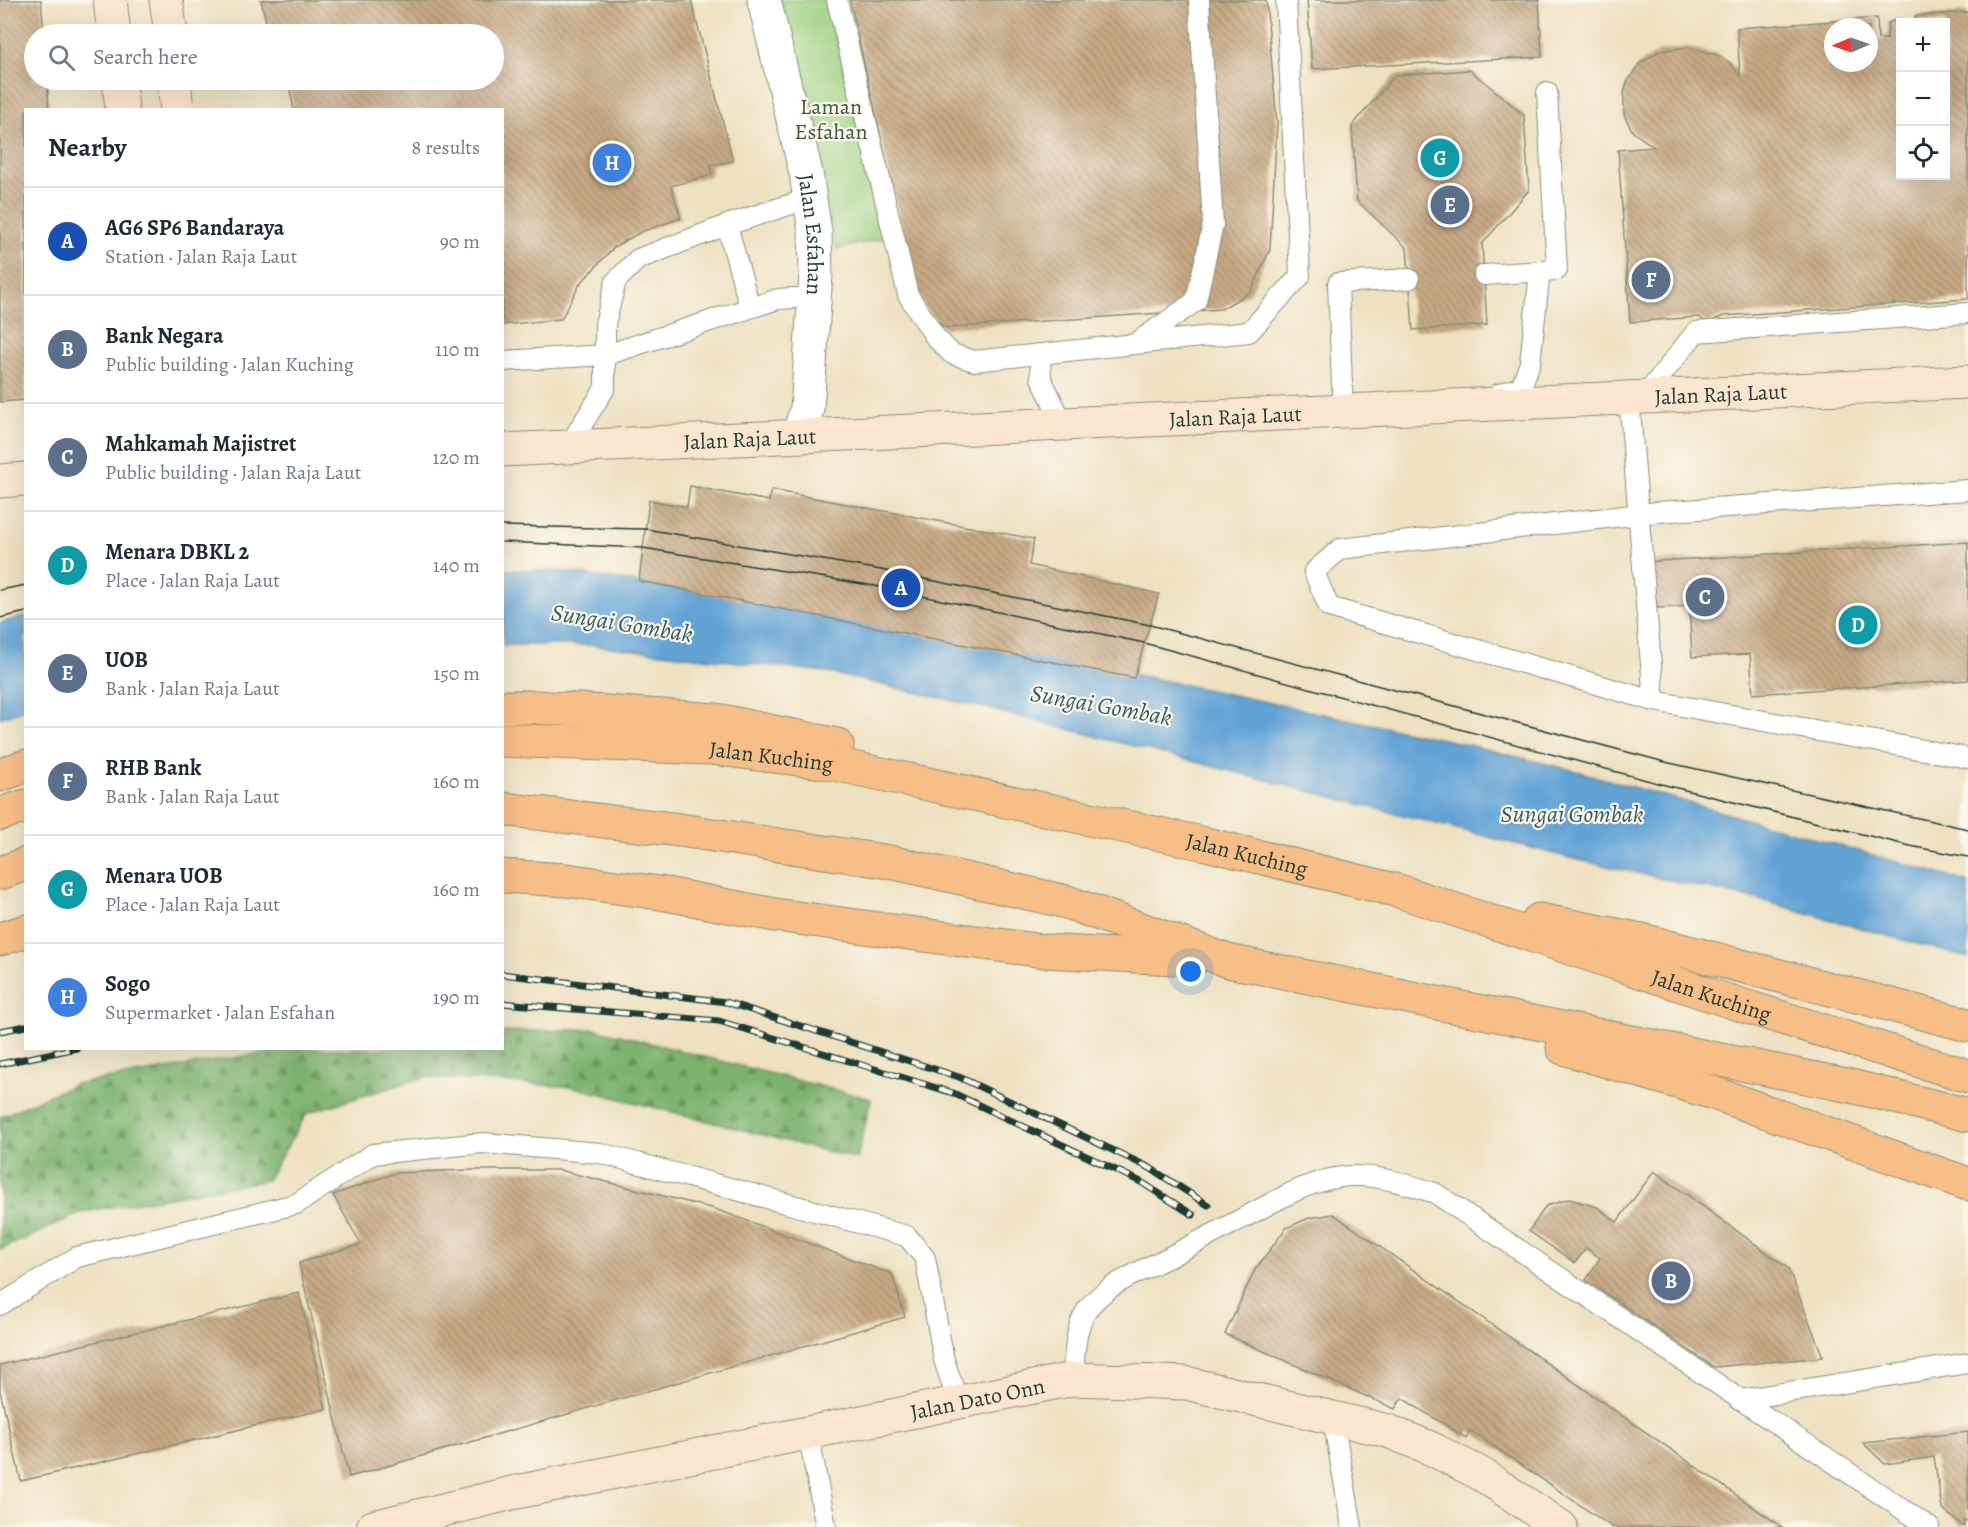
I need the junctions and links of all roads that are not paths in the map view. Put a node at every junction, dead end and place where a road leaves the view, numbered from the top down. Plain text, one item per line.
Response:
1 (110, 0) edge
2 (166, 0) edge
3 (764, 0) edge
4 (837, 0) edge
5 (1199, 0) edge
6 (1286, 0) edge
7 (113, 24) edge
8 (170, 24) edge
9 (120, 90) edge
10 (175, 90) edge
11 (1547, 92) dead end
12 (122, 108) edge
13 (177, 108) edge
14 (810, 198) junction
15 (727, 225) junction
16 (1540, 271) junction
17 (1484, 274) dead end
18 (1409, 279) dead end
19 (814, 297) junction
20 (750, 308) junction
21 (1968, 313) edge
22 (1132, 346) junction
23 (606, 355) junction
24 (1040, 356) junction
25 (504, 361) edge
26 (1968, 382) edge
27 (1637, 398) junction
28 (1468, 404) junction
29 (1343, 411) junction
30 (1063, 424) junction
31 (798, 436) junction
32 (568, 447) junction
33 (504, 450) edge
34 (24, 479) edge
35 (0, 481) edge
36 (1968, 490) edge
37 (1638, 515) junction
38 (1654, 701) junction
39 (504, 707) edge
40 (504, 740) edge
41 (1968, 758) edge
42 (24, 767) edge
43 (0, 775) edge
44 (987, 794) junction
45 (24, 807) edge
46 (504, 809) edge
47 (0, 814) edge
48 (24, 865) edge
49 (0, 873) edge
50 (504, 876) edge
51 (1400, 891) junction
52 (24, 932) edge
53 (0, 939) edge
54 (1228, 961) junction
55 (1361, 988) junction
56 (1968, 1025) edge
57 (1968, 1076) edge
58 (1968, 1115) edge
59 (1968, 1184) edge
60 (0, 1305) edge
61 (1968, 1364) edge
62 (1073, 1379) junction
63 (1739, 1400) junction
64 (958, 1402) junction
65 (1333, 1419) junction
66 (808, 1432) junction
67 (373, 1527) edge
68 (826, 1527) edge
69 (1352, 1527) edge
70 (1561, 1527) edge
71 (1929, 1527) edge

1 - 7 main road
2 - 8 main road
3 - 14 street, Jalan Esfahan
4 - 24 lane
5 - 22 lane
6 - 22 lane
9 - 12 main road
10 - 13 main road
11 - 16 lane
14 - 15 lane
14 - 19 street, Jalan Esfahan
15 - 20 lane
15 - 23 lane
16 - 17 lane
16 - 28 lane
18 - 29 lane
19 - 20 lane
19 - 31 street, Jalan Esfahan
20 - 23 lane
21 - 27 lane
22 - 24 lane
23 - 25 lane
23 - 32 lane
24 - 30 lane
26 - 27 main road, Jalan Raja Laut
27 - 28 main road, Jalan Raja Laut
27 - 37 lane
28 - 29 main road, Jalan Raja Laut
29 - 30 main road, Jalan Raja Laut
30 - 31 main road, Jalan Raja Laut
31 - 32 main road, Jalan Raja Laut
32 - 33 main road, Jalan Raja Laut
34 - 35 main road
36 - 37 lane
37 - 38 lane
37 - 38 lane
38 - 41 lane
39 - 44 highway
40 - 44 highway, Jalan Kuching
42 - 43 highway
44 - 51 highway, Jalan Kuching
45 - 47 highway
46 - 54 highway
48 - 49 highway
50 - 54 highway
51 - 56 highway
51 - 57 highway, Jalan Kuching
52 - 53 highway
54 - 55 highway
55 - 58 highway
55 - 59 highway
60 - 64 lane
61 - 63 lane
62 - 63 lane, bridge
62 - 64 main road, Jalan Dato Onn
62 - 65 main road, Jalan Dato Onn
63 - 71 lane
64 - 66 main road, Jalan Dato Onn
65 - 69 lane
65 - 70 main road, Jalan Dato Onn
66 - 67 main road, Jalan Dato Onn
66 - 68 lane

